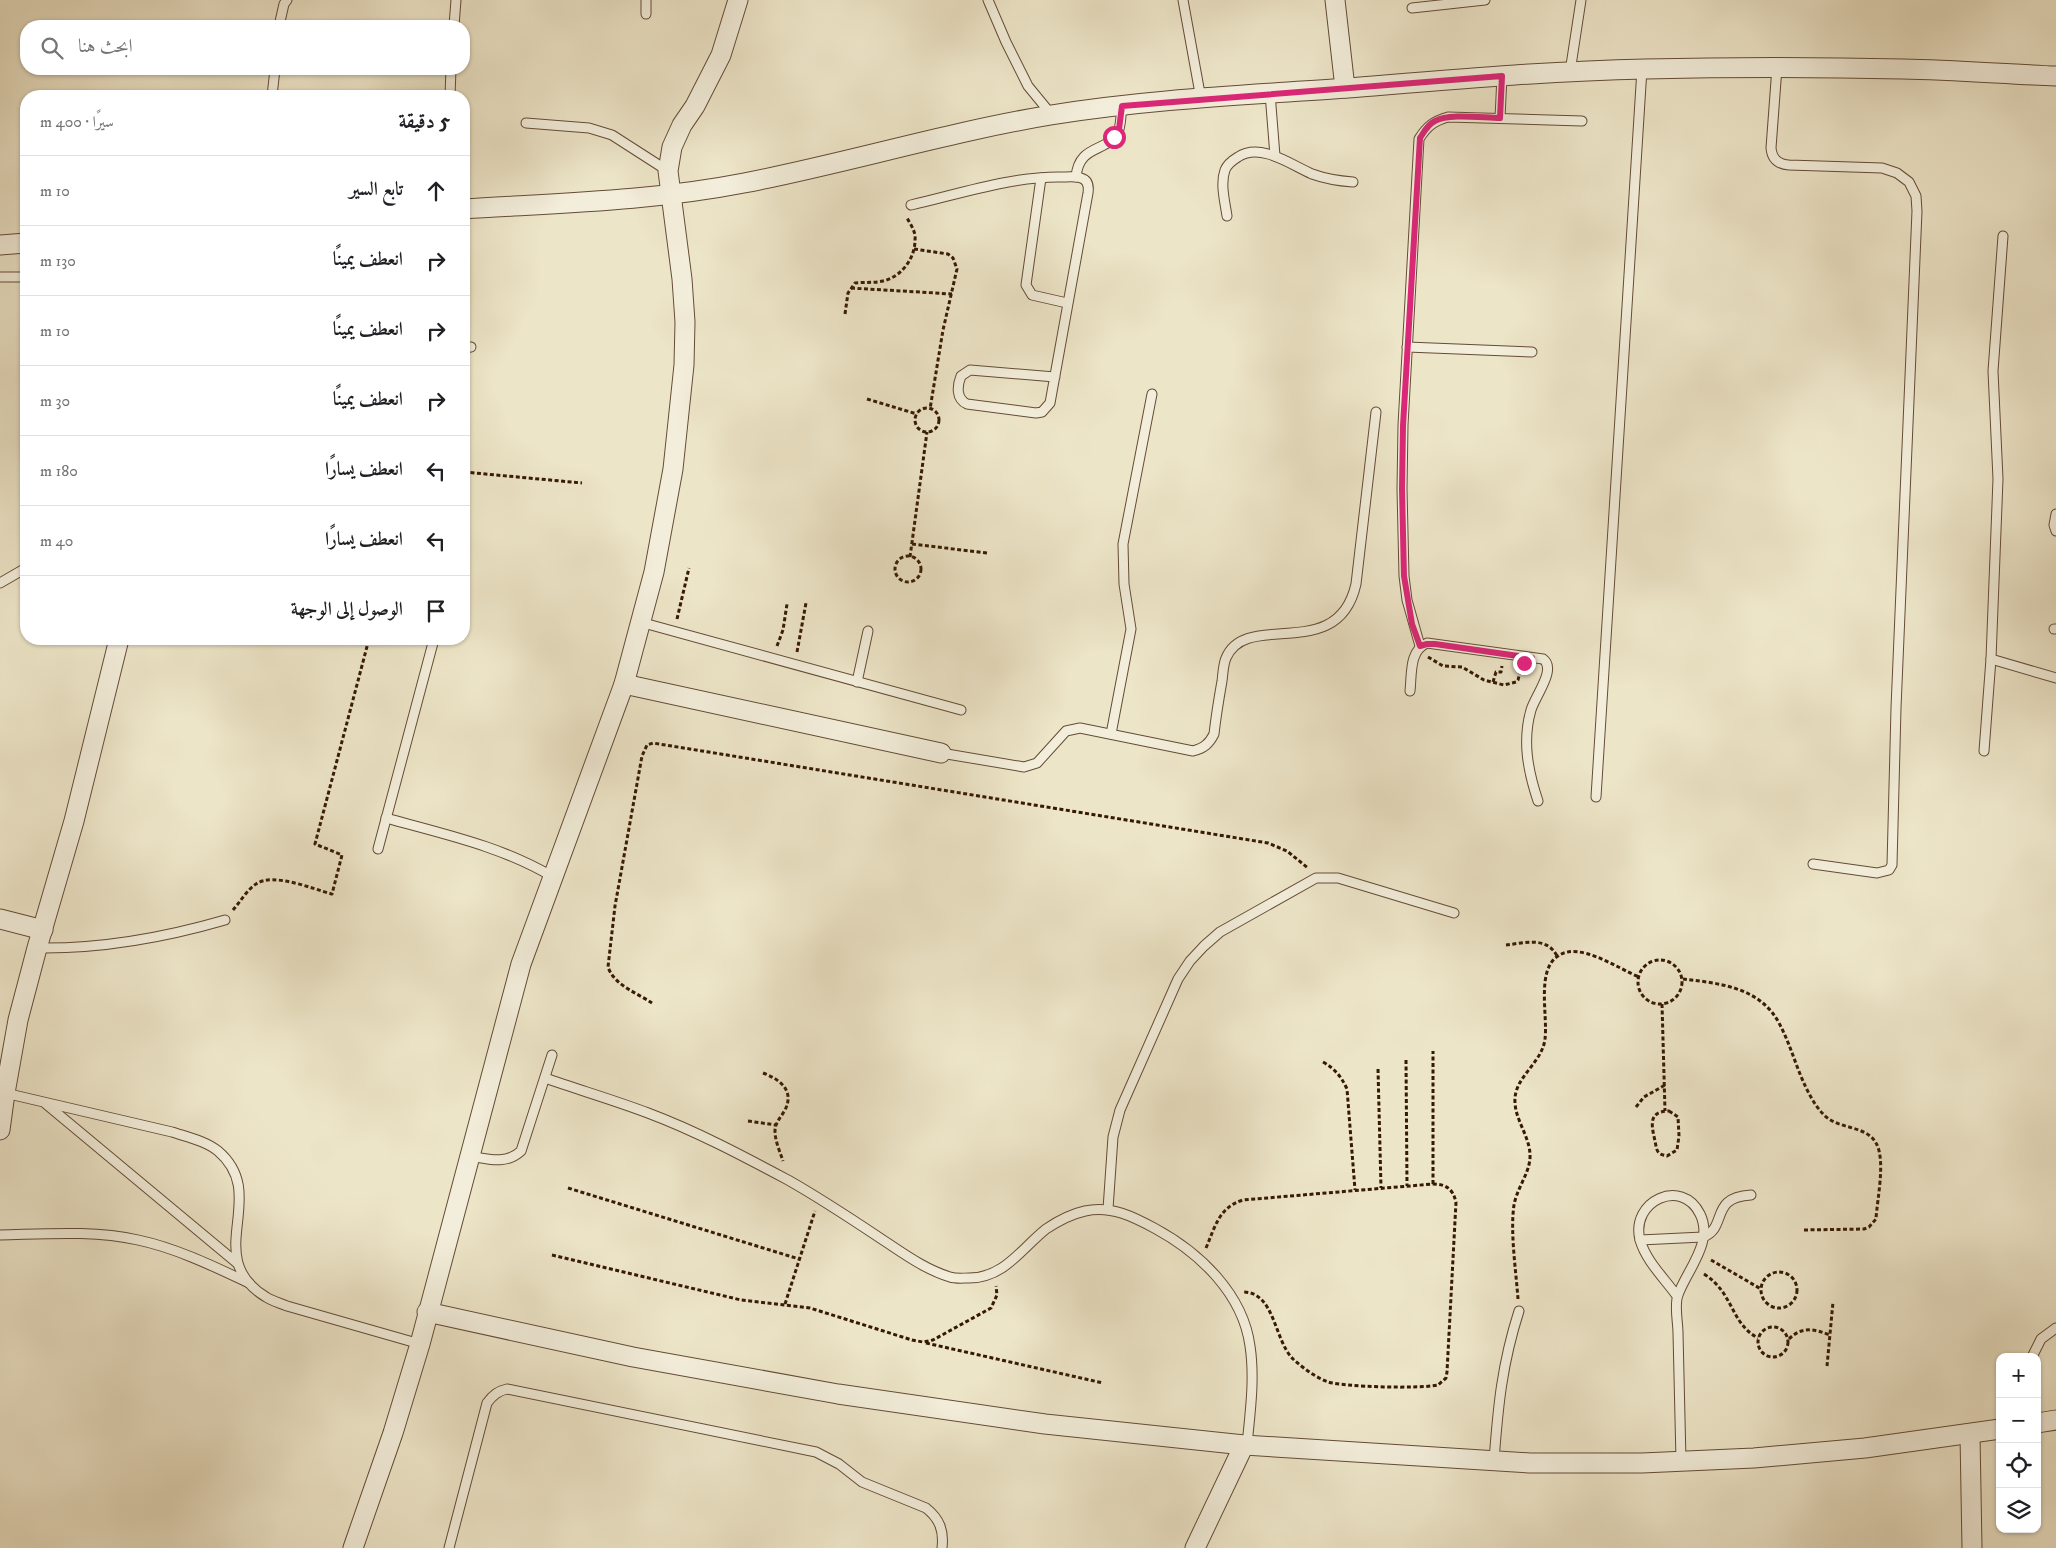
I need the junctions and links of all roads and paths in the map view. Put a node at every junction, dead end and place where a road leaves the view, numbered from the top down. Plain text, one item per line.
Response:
1 (287, 0) edge
2 (456, 0) edge
3 (646, 0) edge
4 (738, 0) edge
5 (988, 0) edge
6 (1183, 0) edge
7 (1335, 0) edge
8 (1485, 0) edge
9 (1581, 0) edge
10 (1412, 8) dead end
11 (646, 14) dead end
12 (280, 20) edge
13 (454, 20) edge
14 (1777, 67) junction
15 (1642, 69) junction
16 (1570, 72) junction
17 (274, 75) edge
18 (451, 75) edge
19 (1502, 76) junction
20 (2056, 76) edge
21 (1345, 88) junction
22 (272, 90) edge
23 (450, 90) edge
24 (1270, 93) junction
25 (1201, 99) junction
26 (1122, 106) junction
27 (1051, 115) junction
28 (1500, 118) junction
29 (1582, 121) dead end
30 (526, 123) dead end
31 (1275, 156) junction
32 (668, 171) junction
33 (1076, 177) junction
34 (1041, 178) junction
35 (1353, 182) dead end
36 (670, 195) junction
37 (911, 205) joint
38 (470, 209) edge
39 (1227, 216) dead end
40 (2002, 236) dead end
41 (20, 243) edge
42 (0, 245) edge
43 (914, 249) junction
44 (0, 277) edge
45 (20, 277) edge
46 (851, 288) junction
47 (952, 294) junction
48 (1068, 303) junction
49 (845, 314) dead end
50 (1407, 347) junction
51 (1532, 352) dead end
52 (1055, 377) junction
53 (1152, 394) dead end
54 (867, 400) dead end
55 (930, 409) junction
56 (1376, 412) dead end
57 (917, 414) junction
58 (927, 432) junction
59 (470, 473) edge
60 (582, 483) dead end
61 (2056, 514) edge
62 (2056, 531) edge
63 (912, 544) junction
64 (986, 553) dead end
65 (910, 557) junction
66 (689, 568) dead end
67 (20, 571) edge
68 (0, 583) edge
69 (806, 603) dead end
70 (787, 604) dead end
71 (640, 622) junction
72 (868, 631) dead end
73 (674, 632) junction
74 (118, 645) edge
75 (367, 645) edge
76 (432, 645) edge
77 (1420, 646) junction
78 (770, 658) junction
79 (1532, 658) junction
80 (1991, 658) junction
81 (795, 664) junction
82 (2056, 678) edge
83 (857, 682) junction
84 (624, 684) junction
85 (1410, 691) dead end
86 (961, 710) dead end
87 (1111, 734) junction
88 (1984, 751) dead end
89 (941, 753) joint
90 (1596, 798) dead end
91 (1538, 801) dead end
92 (386, 818) junction
93 (378, 849) dead end
94 (1813, 864) dead end
95 (553, 877) junction
96 (1316, 878) junction
97 (1454, 913) dead end
98 (0, 919) edge
99 (225, 920) joint
100 (43, 930) junction
101 (1506, 945) dead end
102 (37, 948) junction
103 (1557, 956) junction
104 (1639, 977) junction
105 (1683, 979) junction
106 (652, 1003) dead end
107 (1662, 1004) junction
108 (1433, 1051) dead end
109 (552, 1055) dead end
110 (1406, 1060) dead end
111 (1323, 1062) dead end
112 (1378, 1069) dead end
113 (763, 1073) dead end
114 (545, 1078) junction
115 (1664, 1085) junction
116 (4, 1086) edge
117 (43, 1102) junction
118 (1636, 1106) dead end
119 (1665, 1111) junction
120 (748, 1121) dead end
121 (776, 1125) junction
122 (0, 1130) edge
123 (469, 1156) junction
124 (789, 1181) junction
125 (1433, 1184) junction
126 (1407, 1186) junction
127 (568, 1188) dead end
128 (1381, 1188) junction
129 (1355, 1190) junction
130 (1751, 1195) dead end
131 (819, 1198) junction
132 (1108, 1209) junction
133 (1802, 1230) dead end
134 (0, 1235) edge
135 (1703, 1237) junction
136 (1640, 1240) junction
137 (1699, 1254) junction
138 (552, 1255) dead end
139 (799, 1259) junction
140 (1200, 1260) junction
141 (237, 1263) junction
142 (1692, 1268) junction
143 (992, 1273) junction
144 (249, 1283) junction
145 (1761, 1289) junction
146 (1229, 1293) junction
147 (1677, 1296) junction
148 (1833, 1302) dead end
149 (785, 1304) junction
150 (1519, 1311) joint
151 (427, 1312) junction
152 (2056, 1328) edge
153 (1830, 1335) junction
154 (1758, 1338) junction
155 (1789, 1339) junction
156 (923, 1342) junction
157 (420, 1344) junction
158 (2034, 1353) edge
159 (1827, 1366) dead end
160 (1104, 1383) dead end
161 (2056, 1420) edge
162 (2041, 1422) edge
163 (1996, 1430) edge
164 (1970, 1435) junction
165 (1246, 1445) junction
166 (1494, 1461) junction
167 (1681, 1461) junction
168 (353, 1548) edge
169 (449, 1548) edge
170 (942, 1548) edge
171 (1195, 1548) edge
172 (1972, 1548) edge

1 - 12 lane
2 - 13 lane
3 - 11 lane
4 - 32 street
5 - 27 lane
6 - 25 lane
7 - 21 street
8 - 10 lane
9 - 16 lane
14 - 15 street
14 - 20 street
14 - 94 lane
15 - 16 street
15 - 90 lane
16 - 19 street
17 - 22 lane
18 - 23 lane
19 - 21 street
19 - 28 lane
21 - 24 street
24 - 25 street
24 - 31 lane
25 - 26 street
26 - 27 street
26 - 33 lane
27 - 36 street
28 - 29 lane
28 - 50 lane
30 - 32 lane
31 - 35 lane
31 - 39 lane
32 - 36 street
33 - 34 lane
33 - 48 lane
34 - 37 lane
34 - 48 lane
36 - 38 street
36 - 71 street
37 - 43 path
40 - 80 lane
41 - 42 street
43 - 46 path
43 - 47 path
44 - 45 lane
46 - 47 path
46 - 49 path
47 - 55 path
48 - 52 lane
50 - 51 lane
50 - 77 lane
52 - 52 lane
53 - 87 lane
54 - 57 path
55 - 57 path
55 - 58 path
56 - 87 lane
57 - 58 path
58 - 63 path
59 - 60 path
61 - 62 lane
63 - 64 path
63 - 65 path
65 - 65 path
66 - 73 path
67 - 68 lane
69 - 81 path
70 - 78 path
71 - 73 lane
71 - 84 street
72 - 83 lane
73 - 78 lane
74 - 100 street
75 - 99 path
76 - 92 lane
77 - 79 lane
77 - 79 path
77 - 85 lane
78 - 81 lane
79 - 91 lane
80 - 82 lane
80 - 88 lane
81 - 83 lane
83 - 86 lane
84 - 89 street
84 - 95 street
87 - 89 lane
92 - 93 lane
92 - 95 lane
95 - 123 street
96 - 97 lane
96 - 106 path
96 - 132 lane
98 - 100 street
99 - 102 lane
100 - 102 street
101 - 103 path
102 - 116 street
103 - 104 path
103 - 150 path
104 - 105 path
104 - 107 path
105 - 107 path
105 - 133 path
107 - 115 path
108 - 125 path
109 - 114 lane
110 - 126 path
111 - 129 path
112 - 128 path
113 - 121 path
114 - 123 lane
114 - 124 lane
115 - 118 path
115 - 119 path
116 - 117 lane
116 - 122 street
117 - 141 lane
117 - 141 lane
119 - 119 path
120 - 121 path
121 - 124 path
123 - 151 street
124 - 131 lane
125 - 126 path
125 - 146 path
126 - 128 path
127 - 139 path
128 - 129 path
129 - 140 path
130 - 135 lane
131 - 139 path
131 - 143 lane
132 - 140 lane
132 - 143 lane
134 - 144 lane
135 - 136 lane
135 - 136 lane
135 - 137 lane
136 - 147 lane
137 - 142 lane
137 - 145 path
138 - 149 path
139 - 149 path
140 - 146 lane
141 - 144 lane
142 - 147 lane
142 - 154 path
143 - 156 path
144 - 157 lane
145 - 145 path
146 - 165 lane
147 - 167 lane
148 - 153 path
149 - 156 path
150 - 166 lane
151 - 157 street
151 - 165 street
152 - 158 lane
153 - 155 path
153 - 159 path
154 - 155 path
154 - 155 path
156 - 160 path
157 - 168 street
161 - 162 street
163 - 164 street
164 - 167 street
164 - 172 street
165 - 166 street
165 - 171 street
166 - 167 street
169 - 170 lane

